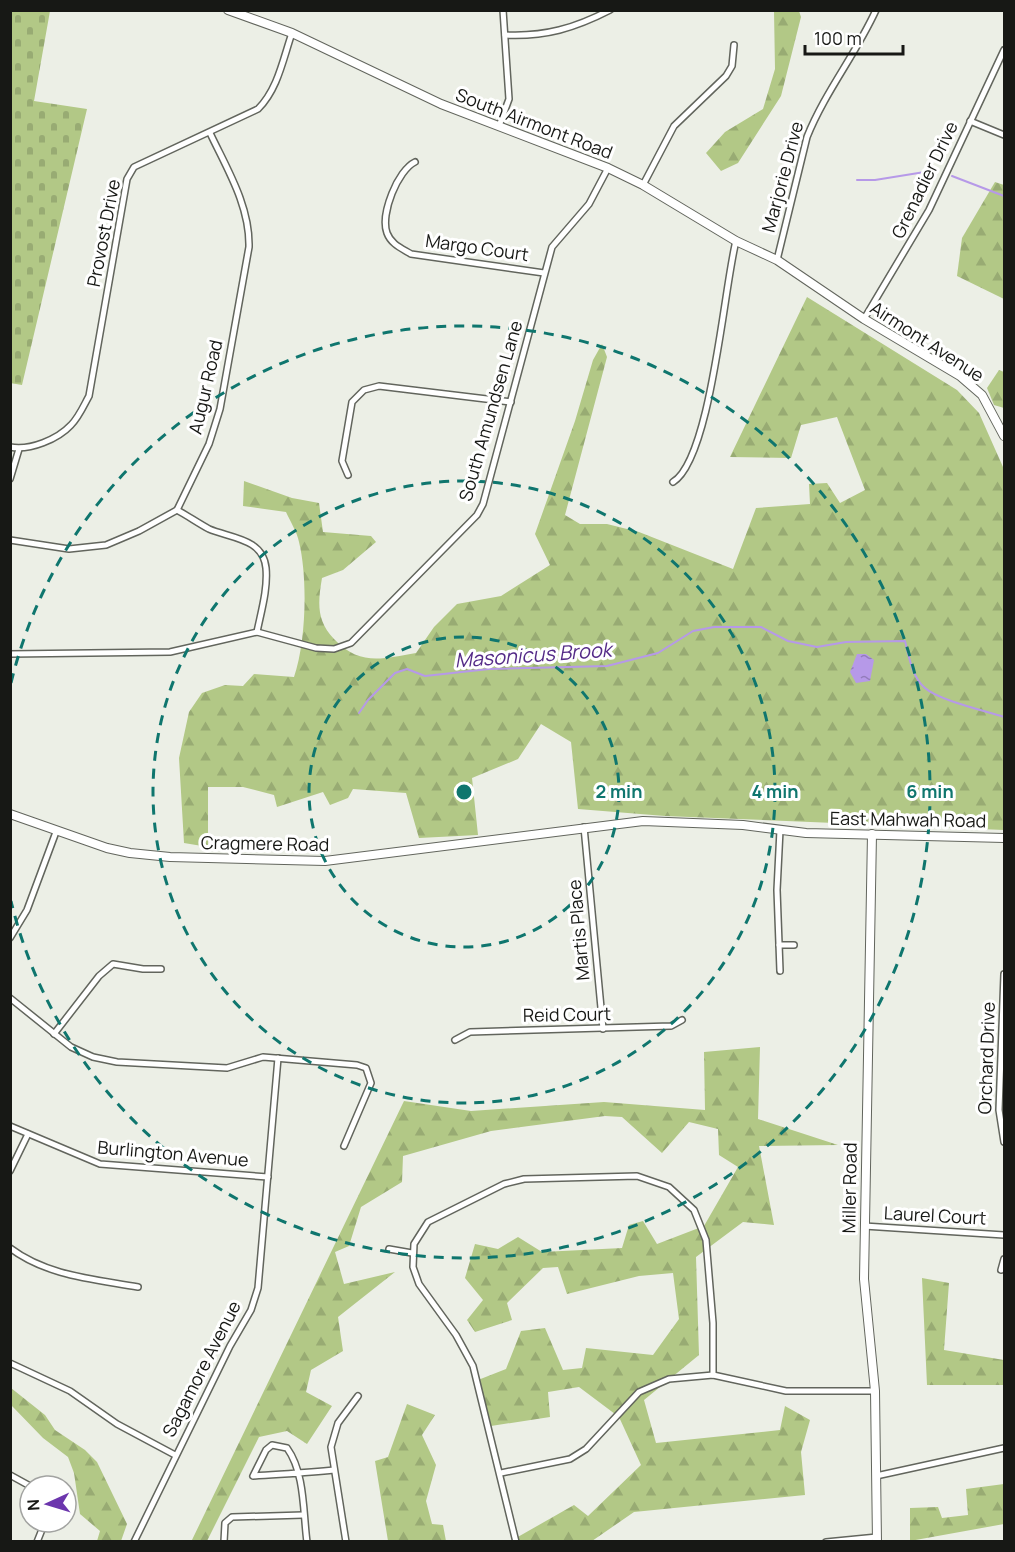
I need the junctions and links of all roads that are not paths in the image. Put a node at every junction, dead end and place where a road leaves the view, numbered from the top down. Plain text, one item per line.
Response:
1 (228, 10) edge
2 (503, 10) edge
3 (610, 10) edge
4 (876, 10) edge
5 (243, 12) edge
6 (292, 33) junction
7 (505, 35) junction
8 (734, 45) dead end
9 (1005, 51) edge
10 (970, 121) junction
11 (499, 126) junction
12 (210, 133) junction
13 (1005, 135) edge
14 (415, 162) dead end
15 (608, 168) junction
16 (643, 185) junction
17 (736, 241) junction
18 (777, 260) junction
19 (544, 273) junction
20 (818, 289) joint
21 (864, 319) junction
22 (511, 402) junction
23 (1005, 436) edge
24 (10, 447) edge
25 (19, 449) junction
26 (348, 475) dead end
27 (10, 479) edge
28 (674, 482) dead end
29 (177, 510) junction
30 (10, 540) edge
31 (257, 632) junction
32 (10, 654) edge
33 (10, 814) edge
34 (584, 827) junction
35 (780, 830) junction
36 (56, 832) junction
37 (560, 832) joint
38 (872, 834) junction
39 (1005, 838) edge
40 (10, 938) edge
41 (779, 945) junction
42 (794, 945) dead end
43 (161, 969) dead end
44 (780, 971) dead end
45 (1005, 974) edge
46 (10, 998) edge
47 (681, 1020) dead end
48 (603, 1029) junction
49 (1003, 1033) edge
50 (54, 1034) junction
51 (455, 1040) dead end
52 (278, 1058) junction
53 (10, 1126) edge
54 (28, 1134) junction
55 (1005, 1142) edge
56 (344, 1146) dead end
57 (10, 1171) edge
58 (268, 1178) junction
59 (864, 1226) junction
60 (1005, 1235) edge
61 (10, 1248) edge
62 (389, 1249) dead end
63 (412, 1253) junction
64 (1005, 1259) edge
65 (1001, 1270) dead end
66 (138, 1287) dead end
67 (10, 1363) edge
68 (713, 1375) junction
69 (876, 1390) junction
70 (358, 1396) dead end
71 (1005, 1448) edge
72 (175, 1455) junction
73 (334, 1470) junction
74 (298, 1473) junction
75 (501, 1473) junction
76 (876, 1476) junction
77 (303, 1515) junction
78 (877, 1539) edge
79 (134, 1542) edge
80 (224, 1542) edge
81 (307, 1542) edge
82 (346, 1542) edge
83 (516, 1542) edge
84 (826, 1542) edge

1 - 5 street, South Airmont Road
2 - 7 street
3 - 7 street
4 - 18 street, Marjorie Drive
5 - 6 street, South Airmont Road
6 - 11 street, South Airmont Road
6 - 12 street, Provost Drive
7 - 11 street
8 - 16 street
9 - 10 street, Grenadier Drive
10 - 13 street
10 - 21 street, Grenadier Drive
11 - 15 street, South Airmont Road
12 - 25 street, Provost Drive
12 - 29 street, Augur Road
14 - 19 street, Margo Court
15 - 16 street, South Airmont Road
15 - 19 street, South Amundsen Lane
16 - 17 street, South Airmont Road
17 - 18 street, South Airmont Road
17 - 28 street
18 - 20 street, South Airmont Road
19 - 22 street, South Amundsen Lane
20 - 21 street, Airmont Avenue
21 - 23 street, Airmont Avenue
22 - 26 street
22 - 31 street, South Amundsen Lane
24 - 25 street
25 - 27 street
29 - 30 street
29 - 31 street
31 - 32 street
33 - 36 street, Cragmere Road
34 - 35 street, East Mahwah Road
34 - 37 street, East Mahwah Road
34 - 48 street, Martis Place
35 - 38 street, East Mahwah Road
35 - 41 street
36 - 37 street, Cragmere Road
36 - 40 street
38 - 39 street, East Mahwah Road
38 - 59 street, Miller Road
41 - 42 street
41 - 44 street
43 - 50 street
45 - 49 street, Orchard Drive
46 - 50 street
47 - 48 street, Reid Court
48 - 51 street, Reid Court
49 - 55 street, Orchard Drive
50 - 52 street
52 - 56 street
52 - 58 street, Sagamore Avenue
53 - 54 street, Burlington Avenue
54 - 57 street
54 - 58 street, Burlington Avenue
58 - 72 street, Sagamore Avenue
59 - 60 street, Laurel Court
59 - 69 street, Miller Road
61 - 66 street
62 - 63 street
63 - 68 street
63 - 75 street
64 - 65 street
67 - 72 street
68 - 69 street
68 - 75 street
69 - 76 street, Miller Road
70 - 73 street
71 - 76 street
72 - 79 street, Sagamore Avenue
73 - 74 street
73 - 82 street
74 - 74 street
74 - 77 street
75 - 83 street
76 - 78 street, Miller Road
77 - 80 street
77 - 81 street
78 - 84 street

